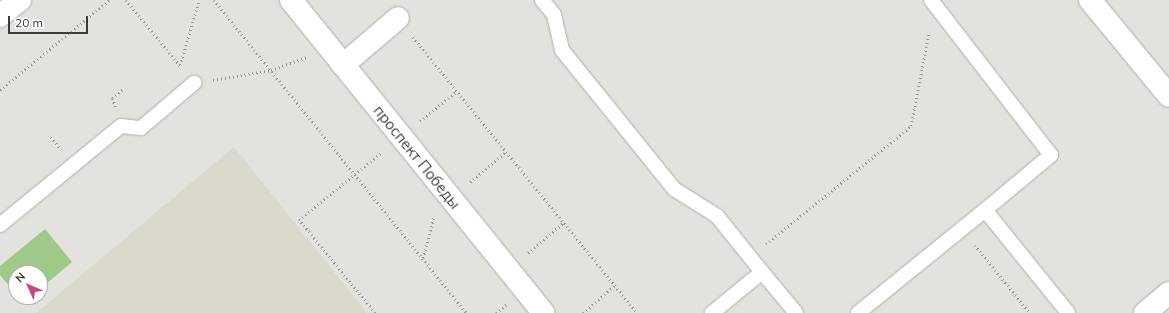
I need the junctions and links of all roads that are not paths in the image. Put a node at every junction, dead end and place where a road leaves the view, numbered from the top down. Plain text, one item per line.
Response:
1 (20, 0) edge
2 (291, 0) edge
3 (542, 0) edge
4 (1090, 0) edge
5 (935, 1) edge
6 (0, 16) edge
7 (398, 18) road end
8 (343, 65) junction
9 (194, 84) road end
10 (1168, 94) edge
11 (985, 210) junction
12 (0, 225) edge
13 (762, 272) junction
14 (1169, 293) edge
15 (544, 313) edge
16 (712, 313) edge
17 (796, 313) edge
18 (858, 313) edge
19 (1068, 313) edge
20 (1145, 313) edge

1 - 6 street
2 - 8 street, проспект Победы
3 - 13 lane
4 - 10 street
5 - 11 lane
7 - 8 street
8 - 15 street, проспект Победы
9 - 12 lane
11 - 18 lane
11 - 19 lane
13 - 16 lane
13 - 17 lane
14 - 20 street

